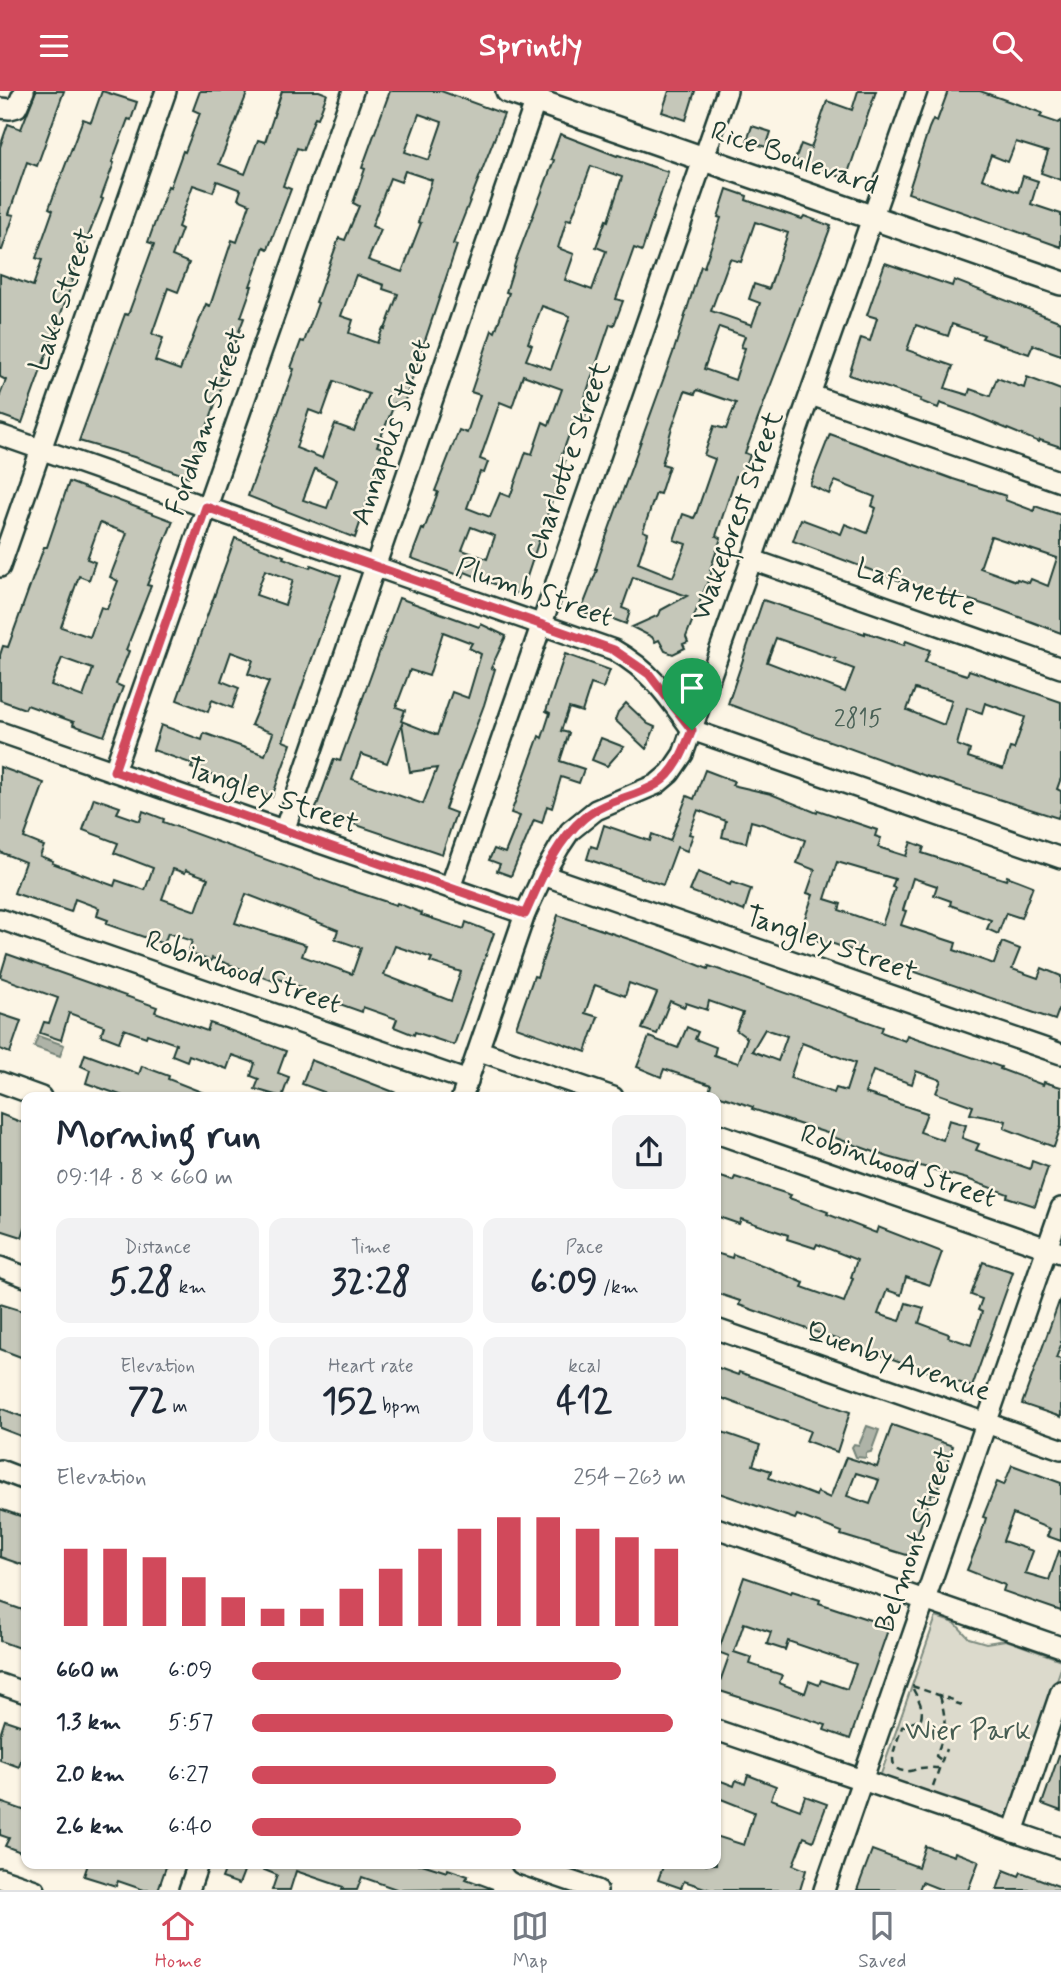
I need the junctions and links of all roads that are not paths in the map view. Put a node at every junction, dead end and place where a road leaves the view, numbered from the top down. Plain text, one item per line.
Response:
1 (24, 91) edge
2 (166, 91) edge
3 (353, 91) edge
4 (508, 91) edge
5 (727, 91) edge
6 (917, 91) edge
7 (537, 96) edge
8 (0, 108) edge
9 (703, 159) junction
10 (873, 218) junction
11 (1061, 283) edge
12 (811, 395) junction
13 (0, 435) edge
14 (41, 449) junction
15 (1061, 482) edge
16 (206, 507) junction
17 (753, 561) junction
18 (0, 566) edge
19 (375, 566) junction
20 (541, 625) junction
21 (1061, 668) edge
22 (692, 730) junction
23 (0, 732) edge
24 (114, 771) junction
25 (284, 831) junction
26 (1061, 857) edge
27 (543, 874) junction
28 (450, 888) junction
29 (525, 914) junction
30 (0, 919) edge
31 (480, 1051) junction
32 (1061, 1054) edge
33 (0, 1081) edge
34 (465, 1089) edge
35 (28, 1092) edge
36 (599, 1092) edge
37 (721, 1135) edge
38 (1061, 1208) edge
39 (1054, 1251) edge
40 (0, 1267) edge
41 (21, 1275) edge
42 (721, 1331) edge
43 (986, 1423) junction
44 (1061, 1449) edge
45 (0, 1470) edge
46 (21, 1478) edge
47 (721, 1530) edge
48 (925, 1600) junction
49 (1061, 1647) edge
50 (0, 1684) edge
51 (21, 1691) edge
52 (1061, 1691) edge
53 (721, 1732) edge
54 (862, 1781) junction
55 (1013, 1832) junction
56 (1061, 1848) edge
57 (196, 1869) edge
58 (536, 1869) edge
59 (0, 1878) edge
60 (35, 1890) edge
61 (189, 1890) edge
62 (597, 1890) edge
63 (824, 1890) edge

1 - 8 street
2 - 14 street, Lake Street
3 - 16 street, Fordham Street
4 - 7 main road, Rice Boulevard
5 - 9 street, Charlotte Street
6 - 10 street, Wakeforest Street
7 - 9 main road, Rice Boulevard
7 - 19 street, Annapolis Street
9 - 10 main road, Rice Boulevard
9 - 20 street, Charlotte Street
10 - 11 main road, Rice Boulevard
10 - 12 street, Wakeforest Street
12 - 15 street
12 - 17 street, Wakeforest Street
13 - 14 street, Plumb Street
14 - 16 street, Plumb Street
14 - 18 street, Lake Street
16 - 19 street, Plumb Street
16 - 24 street, Fordham Street
17 - 21 street, Lafayette
17 - 22 street, Wakeforest Street
19 - 20 street, Plumb Street
19 - 25 street, Annapolis Street
20 - 22 street, Plumb Street
20 - 28 street, Charlotte Street
22 - 26 street
22 - 27 street, Wakeforest Street
23 - 24 street, Tangley Street
24 - 25 street, Tangley Street
25 - 28 street, Tangley Street
27 - 29 street, Wakeforest Street
27 - 32 street, Tangley Street
28 - 29 street, Tangley Street
29 - 31 street, Wakeforest Street
30 - 34 street, Robinhood Street
31 - 34 street, Wakeforest Street
31 - 36 street
33 - 35 street
37 - 39 street, Robinhood Street
38 - 39 street, Belmont Street
39 - 43 street, Belmont Street
40 - 41 street
42 - 43 street, Quenby Avenue
43 - 44 street, Quenby Avenue
43 - 48 street, Belmont Street
45 - 46 street
47 - 48 street
48 - 49 street
48 - 54 street, Belmont Street
50 - 51 street
52 - 55 street
53 - 54 street
54 - 55 street
54 - 63 street, Belmont Street
55 - 56 street
57 - 61 street
58 - 62 street
59 - 60 street

